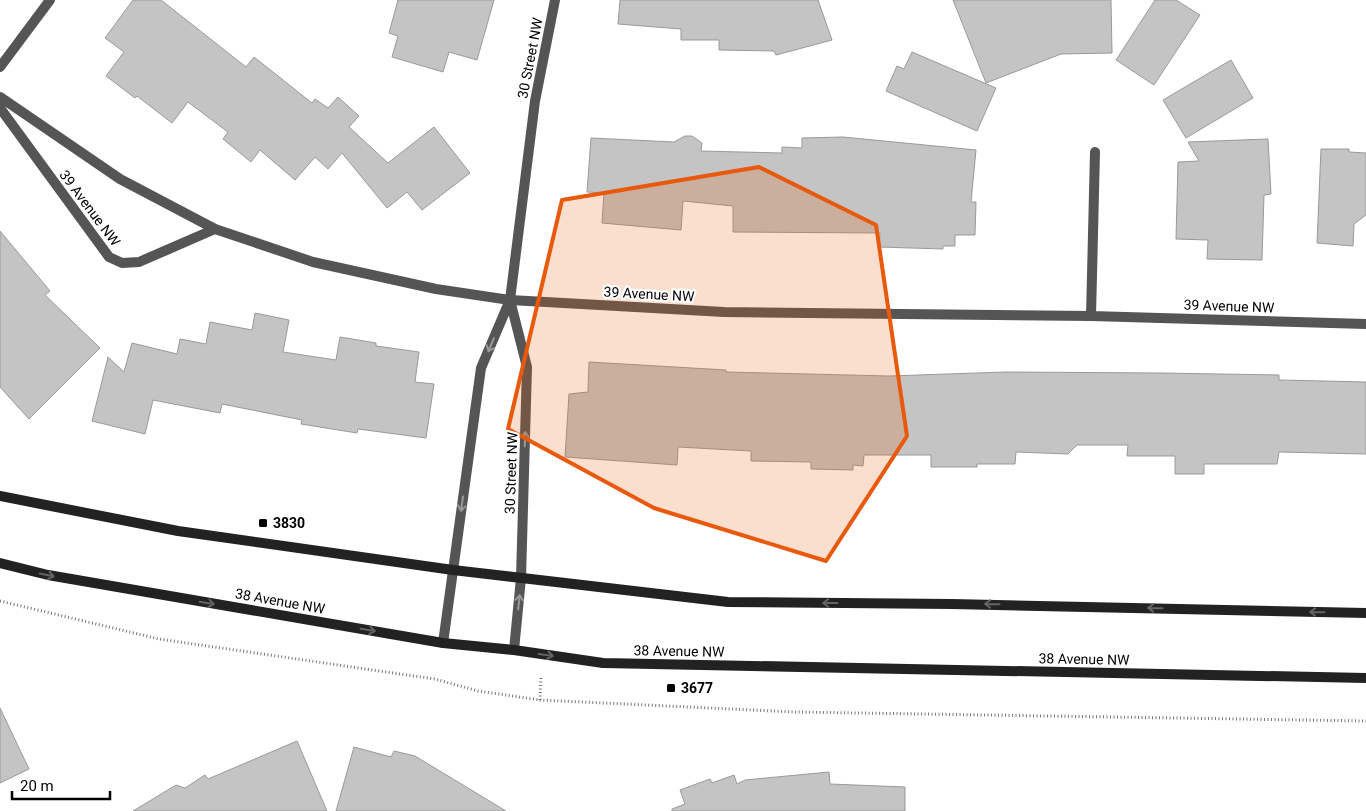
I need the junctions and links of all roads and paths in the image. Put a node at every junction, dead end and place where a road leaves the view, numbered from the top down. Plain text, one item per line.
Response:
1 (50, 0) edge
2 (555, 0) edge
3 (0, 67) edge
4 (0, 97) edge
5 (0, 108) edge
6 (1095, 152) dead end
7 (215, 229) junction
8 (510, 300) junction
9 (1091, 316) junction
10 (1366, 324) edge
11 (0, 496) edge
12 (0, 563) edge
13 (453, 570) junction
14 (521, 578) junction
15 (0, 601) edge
16 (1366, 613) edge
17 (442, 643) junction
18 (514, 650) junction
19 (541, 673) dead end
20 (1366, 678) edge
21 (540, 700) junction
22 (1366, 721) edge

1 - 3 street
2 - 8 street, 30 Street NW
4 - 7 street, 39 Avenue NW
5 - 7 street, 39 Avenue NW
6 - 9 street
7 - 8 street, 39 Avenue NW
8 - 9 street, 39 Avenue NW
8 -> 13 street, 30 Street NW
14 -> 8 street, 30 Street NW
9 - 10 street, 39 Avenue NW
11 - 13 main road
12 -> 17 main road, 38 Avenue NW
13 - 14 main road
13 - 17 street, 30 Street NW
16 -> 14 main road
18 -> 14 street, 30 Street NW
15 - 21 path
17 - 18 main road, 38 Avenue NW
18 -> 20 main road, 38 Avenue NW
19 - 21 path
21 - 22 path

